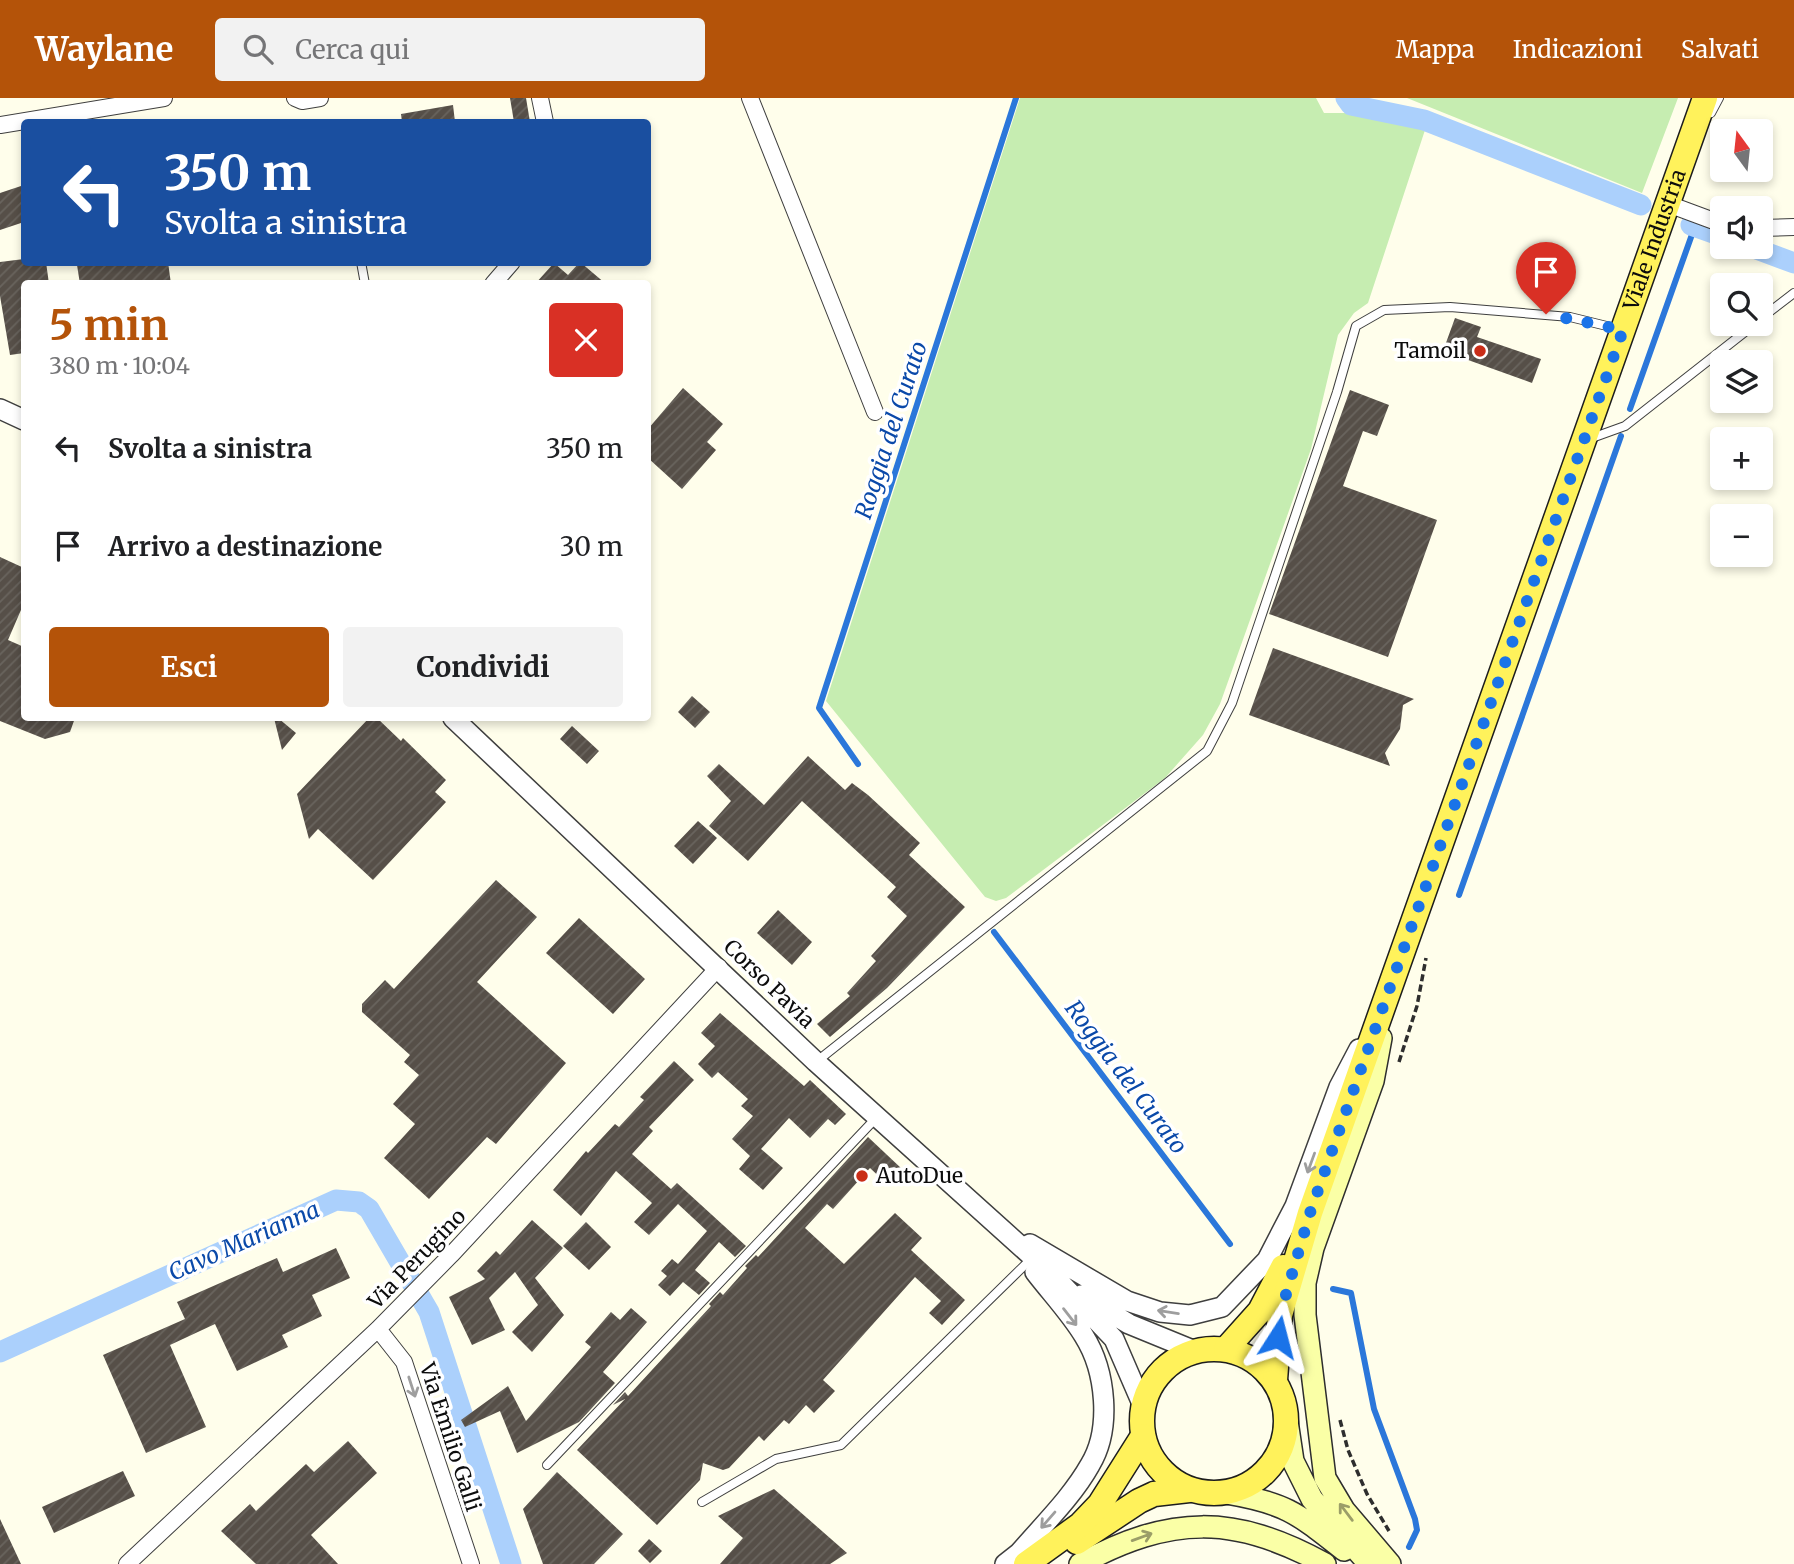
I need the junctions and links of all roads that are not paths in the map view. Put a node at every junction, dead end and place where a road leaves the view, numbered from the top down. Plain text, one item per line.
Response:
1 (164, 98) edge
2 (320, 98) edge
3 (540, 98) edge
4 (750, 98) edge
5 (1705, 98) edge
6 (1719, 98) edge
7 (298, 99) edge
8 (36, 119) edge
9 (544, 119) edge
10 (21, 122) edge
11 (0, 125) edge
12 (1688, 148) junction
13 (1668, 204) junction
14 (1710, 220) edge
15 (1794, 227) edge
16 (1773, 228) edge
17 (509, 266) edge
18 (496, 280) edge
19 (1794, 293) edge
20 (1773, 310) edge
21 (1623, 330) junction
22 (1740, 336) edge
23 (0, 409) edge
24 (875, 412) dead end
25 (21, 419) edge
26 (1584, 442) junction
27 (456, 721) edge
28 (719, 967) junction
29 (1390, 989) junction
30 (816, 1062) junction
31 (877, 1117) junction
32 (1310, 1213) junction
33 (1034, 1257) junction
34 (1056, 1279) junction
35 (378, 1329) junction
36 (1226, 1349) junction
37 (1195, 1351) junction
38 (1275, 1380) junction
39 (1143, 1406) junction
40 (1287, 1420) junction
41 (1143, 1436) junction
42 (547, 1465) dead end
43 (1189, 1490) junction
44 (1226, 1493) junction
45 (702, 1502) dead end
46 (127, 1564) edge
47 (471, 1564) edge
48 (1005, 1564) edge
49 (1026, 1564) edge
50 (1040, 1564) edge
51 (1080, 1564) edge
52 (1325, 1564) edge
53 (1361, 1564) edge
54 (1368, 1564) edge
55 (1390, 1564) edge

1 - 8 street
2 - 7 street
3 - 9 street
4 - 24 street
5 - 12 main road, Viale Industria
6 - 12 lane
10 - 11 street
12 - 13 main road, Viale Industria
13 - 14 street
13 - 21 main road, Viale Industria
15 - 16 street
17 - 18 street
19 - 20 lane
21 - 26 main road, Viale Industria
21 - 30 lane
22 - 26 lane
23 - 25 street
26 - 29 main road, Viale Industria
27 - 28 street, Corso Pavia
28 - 30 street, Corso Pavia
28 - 35 street, Via Perugino
29 - 32 main road, Viale Industria
29 -> 33 street
55 -> 29 main road
30 - 31 street, Corso Pavia
31 - 33 street, Corso Pavia
31 - 42 lane
32 - 36 main road, Viale Industria
32 - 38 main road, Viale Industria
33 - 34 street
33 - 45 lane
33 -> 48 street
34 - 37 street
34 - 39 street
35 - 46 street, Via Perugino
35 -> 47 street, Via Emilio Galli
36 - 37 main road
36 - 38 main road
37 - 39 main road
38 - 40 main road
39 - 41 main road
40 - 44 main road
40 - 54 main road
41 - 43 main road
41 - 49 main road
43 - 44 main road
43 - 50 main road
44 - 53 main road
51 -> 52 main road

